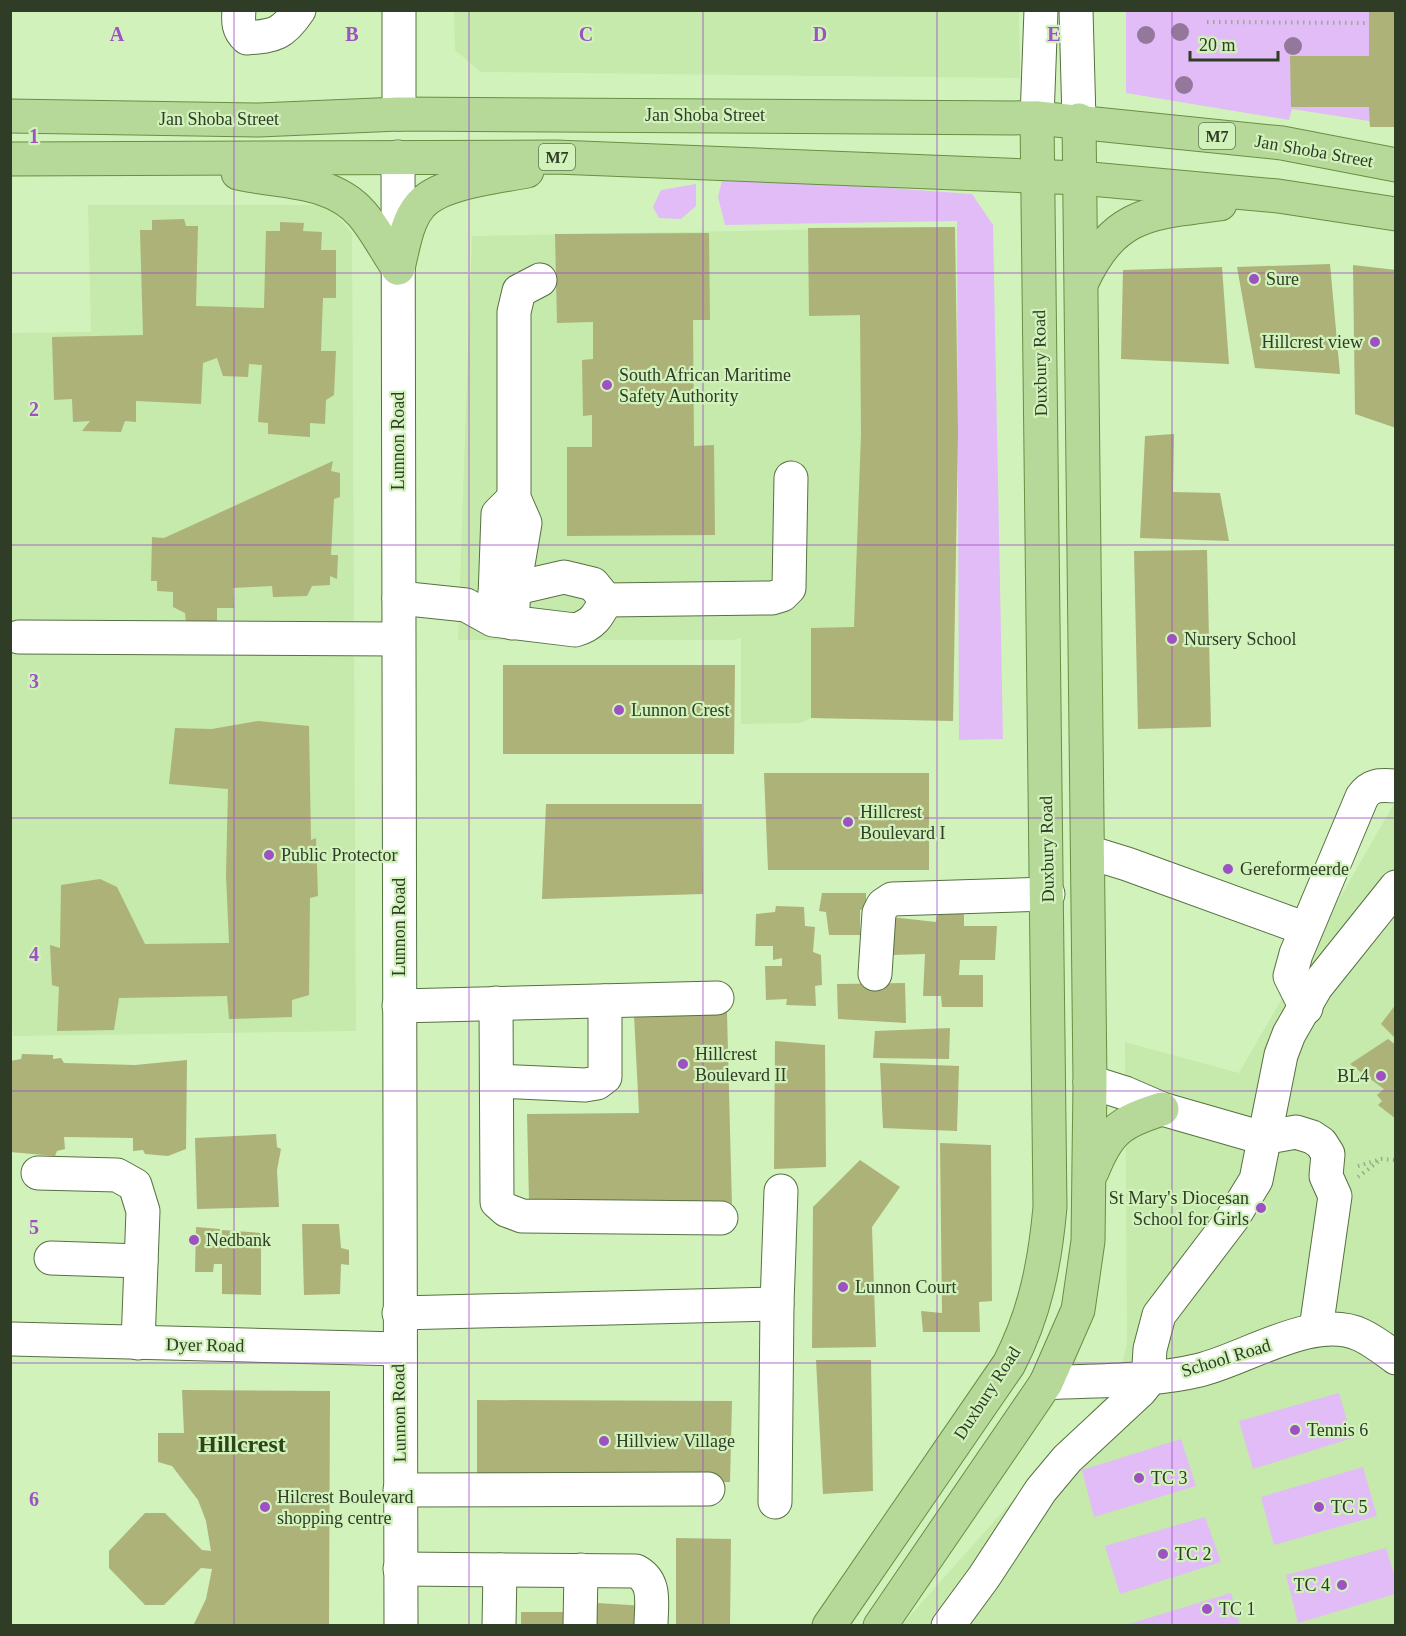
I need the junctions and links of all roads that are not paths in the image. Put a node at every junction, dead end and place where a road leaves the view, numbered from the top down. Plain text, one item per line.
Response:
1 (239, 10) edge
2 (299, 10) edge
3 (399, 10) edge
4 (1041, 10) edge
5 (1076, 10) edge
6 (399, 114) junction
7 (10, 116) edge
8 (1037, 118) junction
9 (259, 120) junction
10 (1079, 120) junction
11 (398, 157) junction
12 (197, 158) junction
13 (565, 158) junction
14 (10, 159) edge
15 (1395, 165) edge
16 (1038, 177) junction
17 (1080, 178) junction
18 (1278, 196) junction
19 (1395, 214) edge
20 (398, 268) junction
21 (540, 280) dead end
22 (1081, 283) junction
23 (791, 478) dead end
24 (399, 598) junction
25 (606, 600) junction
26 (496, 606) junction
27 (20, 637) dead end
28 (398, 639) junction
29 (1395, 786) edge
30 (1088, 852) junction
31 (1395, 887) edge
32 (1048, 894) junction
33 (1306, 929) junction
34 (1047, 935) junction
35 (875, 974) dead end
36 (717, 998) dead end
37 (605, 1001) junction
38 (496, 1004) junction
39 (399, 1006) junction
40 (1306, 1008) junction
41 (498, 1081) junction
42 (1090, 1082) junction
43 (1162, 1109) junction
44 (1263, 1138) junction
45 (38, 1173) dead end
46 (1089, 1180) junction
47 (781, 1191) dead end
48 (721, 1218) dead end
49 (1046, 1246) junction
50 (51, 1258) dead end
51 (141, 1261) junction
52 (777, 1304) junction
53 (399, 1313) junction
54 (1316, 1329) junction
55 (11, 1334) edge
56 (138, 1343) junction
57 (399, 1349) junction
58 (1395, 1358) edge
59 (1148, 1378) junction
60 (1046, 1383) junction
61 (708, 1489) dead end
62 (400, 1490) junction
63 (776, 1502) dead end
64 (400, 1569) junction
65 (500, 1570) junction
66 (581, 1570) junction
67 (401, 1626) edge
68 (500, 1626) edge
69 (580, 1626) edge
70 (651, 1626) edge
71 (829, 1626) edge
72 (880, 1626) edge
73 (948, 1626) edge

1 - 2 street
3 - 6 street
4 - 8 street, Duxbury Road
5 - 10 street
6 - 8 main road, Jan Shoba Street / M7
6 - 9 main road, Jan Shoba Street / M7
6 - 13 main road
7 - 9 main road, Jan Shoba Street / M7
8 - 10 main road, Jan Shoba Street / M7
8 - 16 main road, Duxbury Road
9 - 11 main road
10 - 15 main road, Jan Shoba Street / M7
10 - 17 main road
11 - 12 main road, M7
11 - 13 main road, M7
11 - 20 street, Lunnon Road
12 - 14 main road, M7
12 - 20 main road
13 - 16 main road, M7
13 - 20 main road
16 - 17 main road, M7
16 - 32 main road, Duxbury Road
17 - 18 main road, M7
17 - 22 main road
18 - 19 main road, M7
18 - 22 main road
20 - 24 street, Lunnon Road
21 - 26 street
22 - 30 main road
23 - 25 street
24 - 26 street
24 - 28 street, Lunnon Road
25 - 26 street
25 - 26 street
27 - 28 street
28 - 39 street, Lunnon Road
29 - 33 street
30 - 33 street
30 - 42 main road
31 - 40 street
32 - 34 main road, Duxbury Road
32 - 35 street
33 - 40 street
34 - 42 main road
34 - 49 main road, Duxbury Road
36 - 37 street
37 - 38 street
37 - 41 street
38 - 39 street
38 - 41 street
39 - 53 street, Lunnon Road
40 - 44 street
41 - 48 street
42 - 43 street
42 - 46 main road
42 - 49 main road
43 - 44 street
43 - 46 main road
44 - 54 street
44 - 59 street
45 - 51 street
46 - 60 main road
47 - 52 street
49 - 71 main road, Duxbury Road
50 - 51 street
51 - 56 street
52 - 53 street
52 - 63 street
53 - 57 street, Lunnon Road
54 - 58 street, School Road
54 - 59 street, School Road
55 - 56 street, Dyer Road
56 - 57 street, Dyer Road
57 - 62 street, Lunnon Road
59 - 60 street, School Road
59 - 73 street
60 - 72 main road
61 - 62 street
62 - 64 street, Lunnon Road
64 - 65 street
64 - 67 street, Lunnon Road
65 - 66 street
65 - 68 street
66 - 69 street
66 - 70 street

